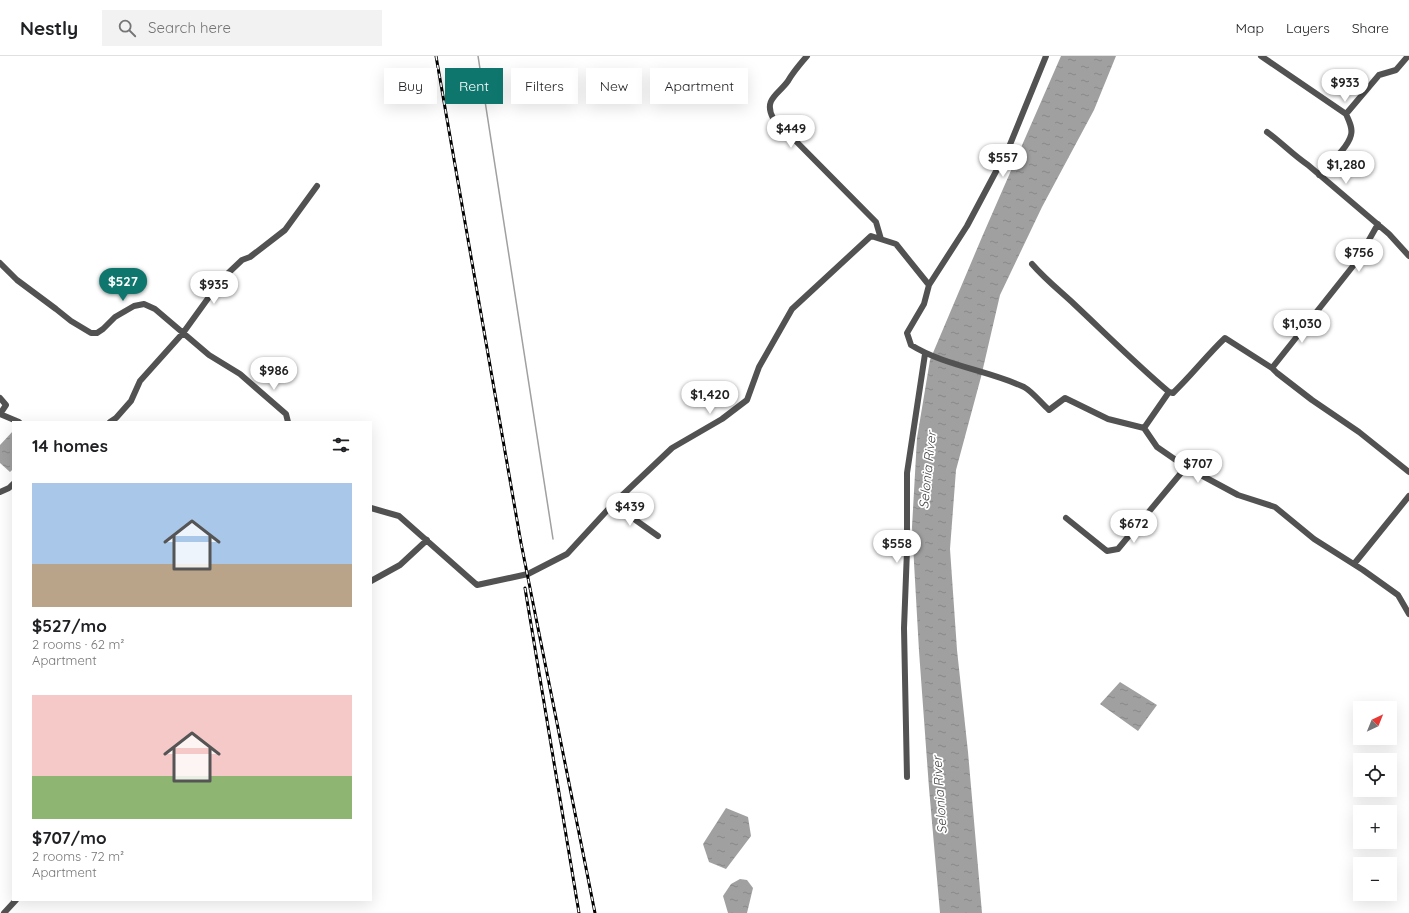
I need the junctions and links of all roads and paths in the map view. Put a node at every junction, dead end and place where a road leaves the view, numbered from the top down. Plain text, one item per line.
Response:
1 (807, 56) edge
2 (1046, 56) edge
3 (1261, 56) edge
4 (1408, 56) edge
5 (1346, 114) junction
6 (1267, 132) dead end
7 (1319, 175) junction
8 (317, 186) dead end
9 (1378, 224) junction
10 (881, 239) junction
11 (1409, 256) edge
12 (0, 263) edge
13 (1032, 264) dead end
14 (929, 285) junction
15 (183, 333) junction
16 (925, 354) junction
17 (1272, 368) junction
18 (1169, 392) junction
19 (0, 398) edge
20 (17, 421) edge
21 (112, 421) edge
22 (288, 421) edge
23 (1144, 428) junction
24 (1186, 467) junction
25 (1409, 472) edge
26 (12, 485) edge
27 (0, 492) edge
28 (1409, 496) edge
29 (613, 504) junction
30 (372, 508) edge
31 (1066, 518) dead end
32 (658, 536) dead end
33 (427, 540) junction
34 (1354, 564) junction
35 (372, 580) edge
36 (1409, 614) edge
37 (907, 777) dead end
38 (15, 901) edge
39 (4, 913) edge

1 - 10 street
2 - 14 street
3 - 5 street
4 - 5 street
5 - 7 street
6 - 7 street
7 - 9 street
8 - 15 street
9 - 11 street
9 - 17 street
10 - 14 street
10 - 29 street
12 - 15 street
13 - 18 street
14 - 16 street
15 - 21 street
15 - 22 street
16 - 23 street
16 - 37 street
17 - 18 street
17 - 25 street
18 - 23 street
19 - 20 street
23 - 24 street
24 - 31 street
24 - 34 street
26 - 27 street
28 - 34 street
29 - 32 street
29 - 33 street
30 - 33 street
33 - 35 street
34 - 36 street
38 - 39 street

